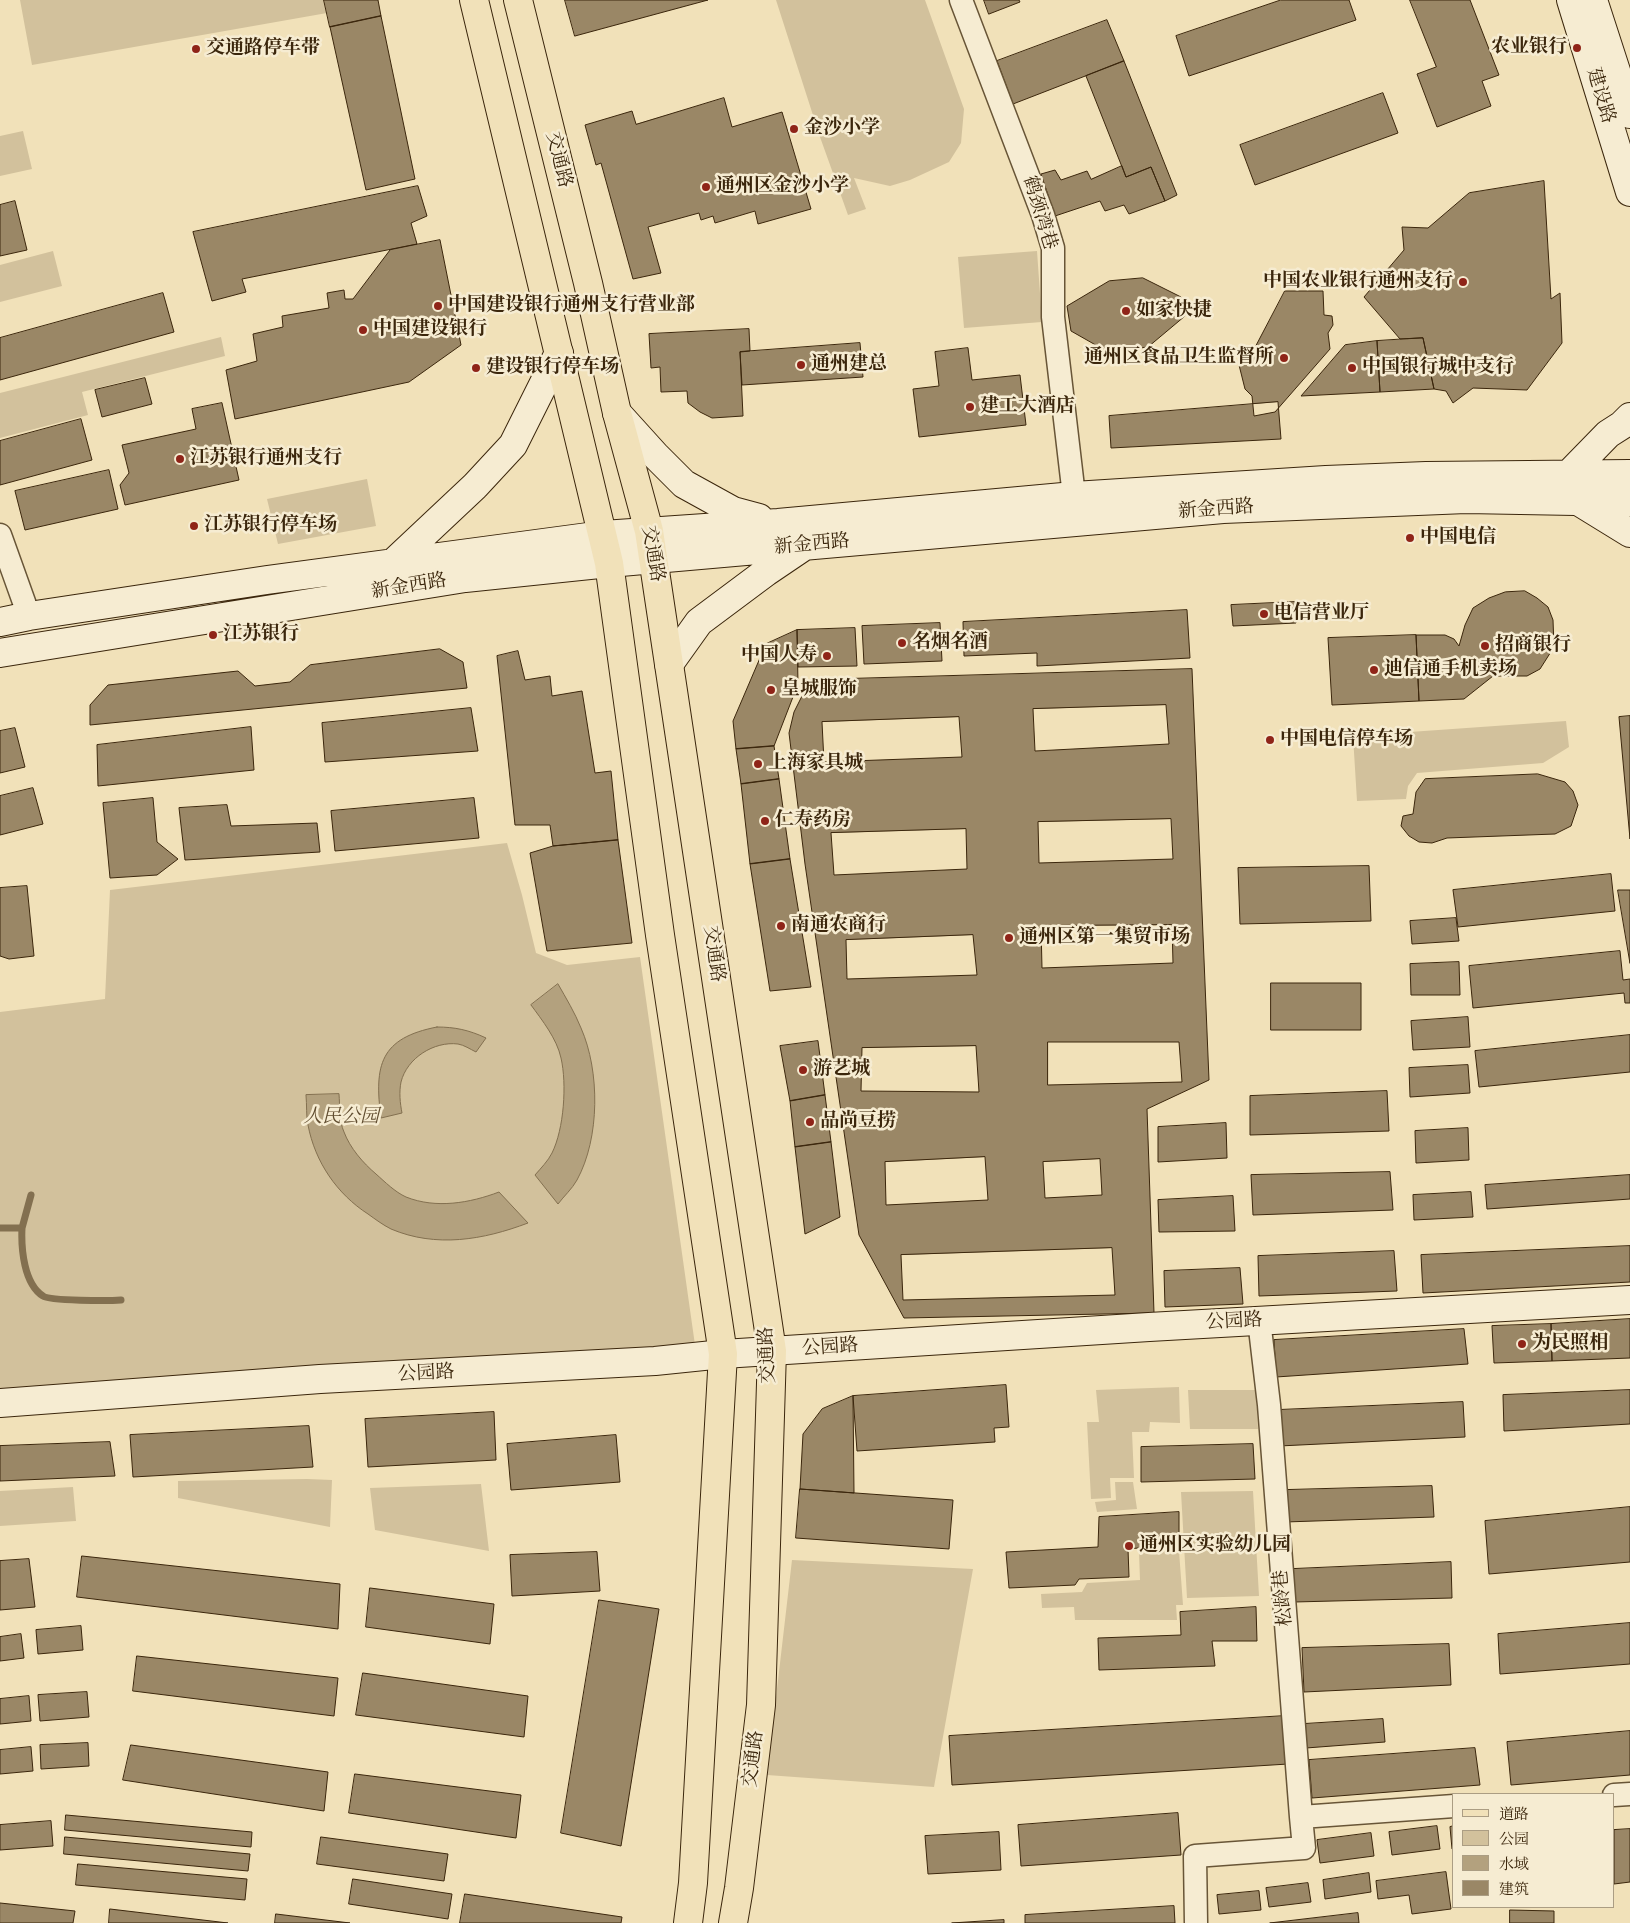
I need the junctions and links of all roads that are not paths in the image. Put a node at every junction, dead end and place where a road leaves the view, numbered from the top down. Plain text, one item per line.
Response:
1 (474, 0) edge
2 (518, 0) edge
3 (960, 0) edge
4 (1570, 0) edge
5 (1593, 0) edge
6 (1630, 114) edge
7 (1630, 192) edge
8 (559, 353) junction
9 (617, 413) junction
10 (1630, 417) edge
11 (1630, 474) edge
12 (1568, 475) junction
13 (1074, 496) junction
14 (1578, 501) junction
15 (1630, 502) edge
16 (778, 523) junction
17 (649, 531) junction
18 (1630, 533) edge
19 (0, 535) edge
20 (603, 535) junction
21 (807, 545) junction
22 (654, 559) junction
23 (610, 563) junction
24 (392, 564) junction
25 (29, 616) junction
26 (0, 622) edge
27 (0, 653) edge
28 (669, 664) junction
29 (1630, 1300) edge
30 (1259, 1320) junction
31 (772, 1352) junction
32 (723, 1354) junction
33 (0, 1403) edge
34 (1630, 1794) edge
35 (1615, 1795) edge
36 (1452, 1806) edge
37 (1301, 1816) junction
38 (688, 1923) edge
39 (733, 1923) edge
40 (1196, 1923) edge

1 - 8 main road
2 - 9 main road, 交通路
3 - 13 street, 鹤颈湾巷
4 - 7 main road, 建设路
5 - 6 main road, 建设路
8 - 20 main road
8 - 24 main road
9 - 16 main road
9 - 17 main road, 交通路
10 - 12 main road
11 - 12 main road, 新金西路
12 - 13 main road, 新金西路
13 - 16 main road, 新金西路
14 - 15 main road, 新金西路
14 - 18 main road
14 - 21 main road, 新金西路
16 - 17 main road, 新金西路
17 - 20 main road, 新金西路
17 - 22 main road, 交通路
19 - 25 street
20 - 23 main road
20 - 24 main road, 新金西路
21 - 22 main road, 新金西路
21 - 28 main road
22 - 23 main road, 新金西路
22 - 28 main road, 交通路
23 - 27 main road, 新金西路
23 - 32 main road
24 - 25 main road, 新金西路
25 - 26 main road, 新金西路
28 - 31 main road, 交通路
29 - 30 main road, 公园路
30 - 31 main road, 公园路
30 - 37 street, 松龄巷
31 - 32 main road, 公园路
31 - 39 main road, 交通路
32 - 33 main road, 公园路
32 - 38 main road
34 - 35 street
36 - 37 street
37 - 40 street, 松龄巷

